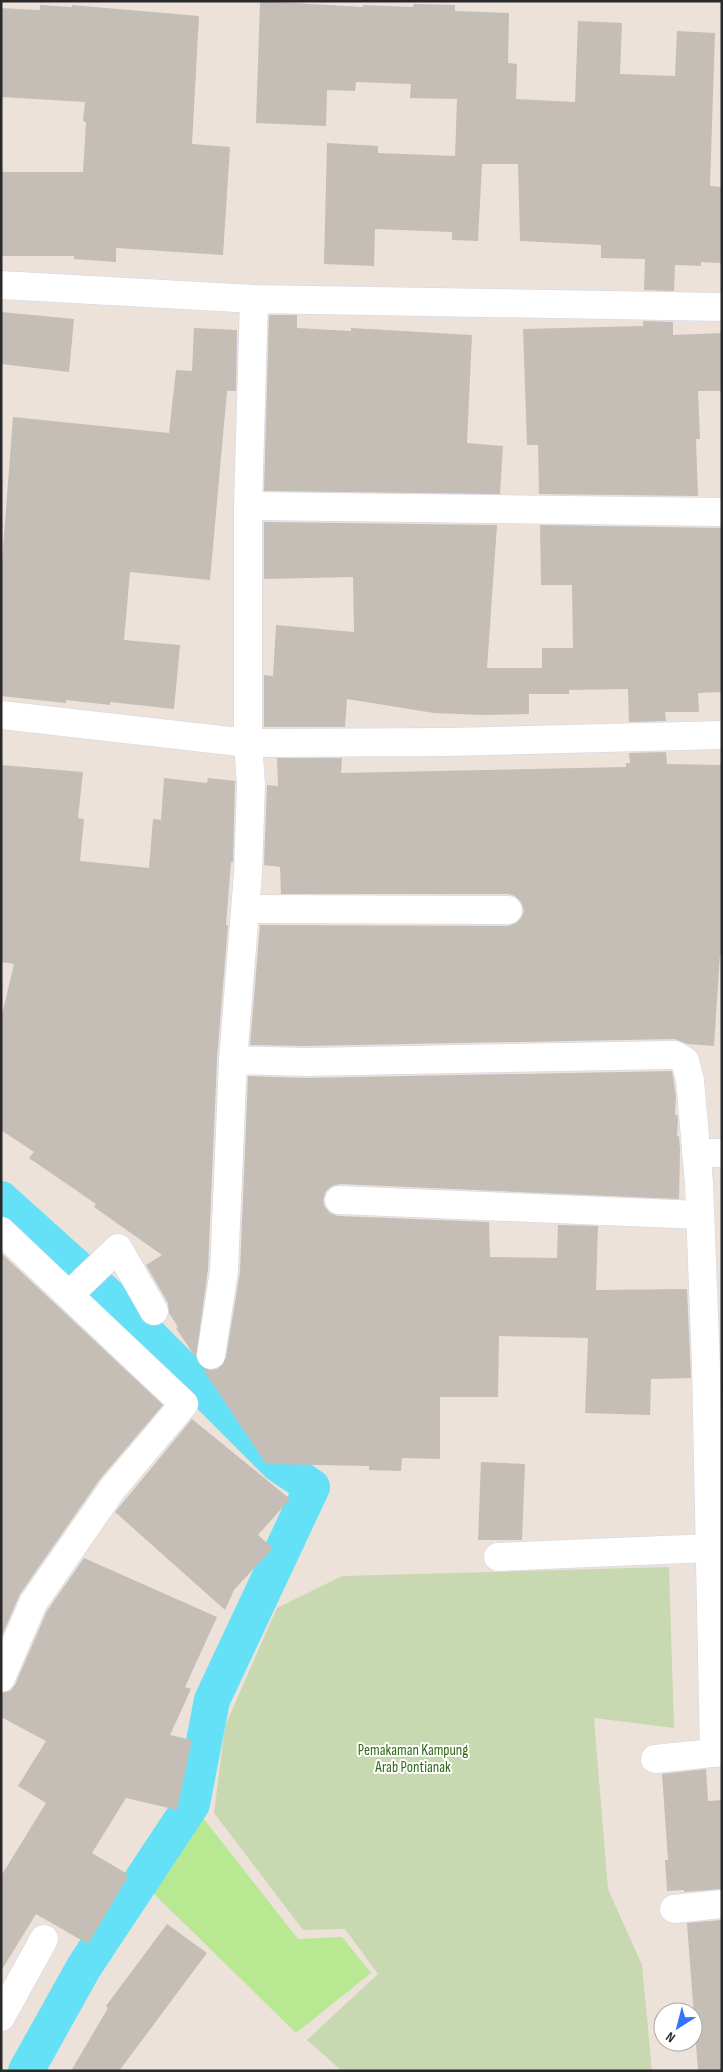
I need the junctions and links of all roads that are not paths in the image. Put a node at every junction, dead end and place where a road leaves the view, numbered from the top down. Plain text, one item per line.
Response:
1 (1, 285) edge
2 (254, 299) junction
3 (722, 307) edge
4 (248, 506) junction
5 (722, 512) edge
6 (1, 715) edge
7 (722, 735) edge
8 (248, 743) junction
9 (246, 909) junction
10 (508, 910) dead end
11 (233, 1060) junction
12 (709, 1153) edge
13 (339, 1200) dead end
14 (699, 1215) junction
15 (1, 1231) edge
16 (69, 1295) junction
17 (154, 1312) dead end
18 (211, 1354) dead end
19 (710, 1548) junction
20 (498, 1557) dead end
21 (1, 1678) edge
22 (718, 1753) edge
23 (655, 1758) dead end
24 (722, 1904) edge
25 (674, 1909) dead end
26 (44, 1939) dead end
27 (1, 2017) edge

1 - 2 street
2 - 3 street
2 - 4 street
4 - 5 street
4 - 8 street
6 - 8 street
7 - 8 street
8 - 9 street
9 - 10 street
9 - 11 street
11 - 12 street
11 - 18 street
12 - 14 street
13 - 14 street
14 - 19 street
15 - 16 street
16 - 17 street
16 - 21 street
19 - 20 street
19 - 22 street
22 - 23 street
24 - 25 street
26 - 27 street

